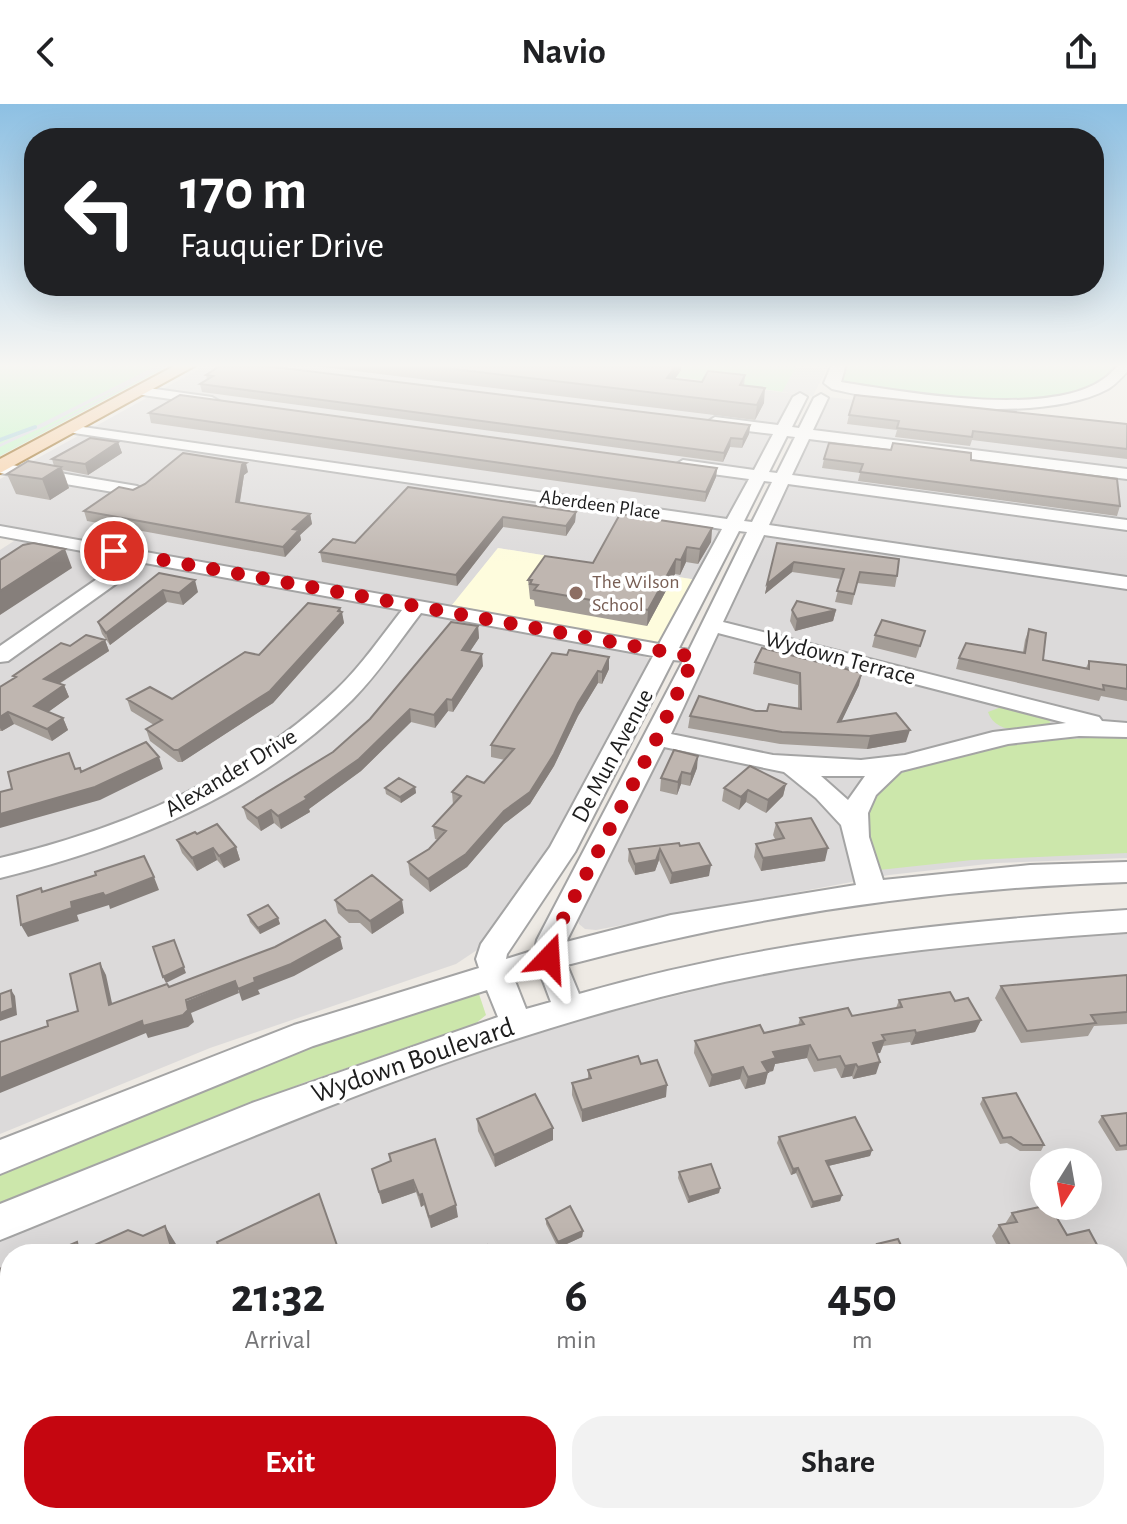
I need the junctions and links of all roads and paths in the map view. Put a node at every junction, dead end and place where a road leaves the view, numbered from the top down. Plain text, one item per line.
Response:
1 (70, 430) edge
2 (89, 430) edge
3 (780, 430) edge
4 (794, 432) junction
5 (672, 464) edge
6 (0, 468) edge
7 (1127, 474) edge
8 (771, 477) junction
9 (137, 491) edge
10 (1127, 525) edge
11 (746, 527) junction
12 (0, 531) edge
13 (143, 556) junction
14 (1127, 583) edge
15 (416, 606) junction
16 (711, 625) junction
17 (667, 652) junction
18 (0, 656) edge
19 (694, 657) junction
20 (969, 692) junction
21 (1122, 729) edge
22 (657, 738) junction
23 (992, 739) junction
24 (893, 765) junction
25 (794, 768) junction
26 (854, 823) junction
27 (0, 868) edge
28 (1127, 872) edge
29 (872, 892) junction
30 (1127, 921) edge
31 (549, 958) junction
32 (496, 975) junction
33 (569, 1009) junction
34 (516, 1024) junction
35 (0, 1157) edge
36 (0, 1222) edge

1 - 6 main road
2 - 11 street, Aberdeen Place
3 - 4 street
4 - 7 street
4 - 8 street, De Mun Avenue
5 - 8 street
6 - 9 street
8 - 10 street
8 - 11 street, De Mun Avenue
11 - 14 street, Aberdeen Place
11 - 16 street, De Mun Avenue
11 - 17 street, De Mun Avenue
12 - 13 street
13 - 15 street
13 - 18 street
15 - 17 street
15 - 27 street, Alexander Drive
16 - 19 street, De Mun Avenue
16 - 20 street, Wydown Terrace
17 - 19 street
17 - 32 street, De Mun Avenue
19 - 22 street, De Mun Avenue
20 - 21 street, Wydown Terrace
20 - 23 street
21 - 23 street, Wydown Terrace
22 - 25 street, Wydown Terrace
22 - 31 street, De Mun Avenue
23 - 24 street, Wydown Terrace
24 - 25 street, Wydown Terrace
24 - 26 street
25 - 26 street, Wydown Terrace
26 - 29 street, Wydown Terrace
28 - 29 street
29 - 31 street
30 - 33 street, Wydown Boulevard
31 - 32 street
31 - 33 street
32 - 34 street
32 - 35 street
33 - 34 street, Wydown Boulevard
34 - 36 street, Wydown Boulevard

